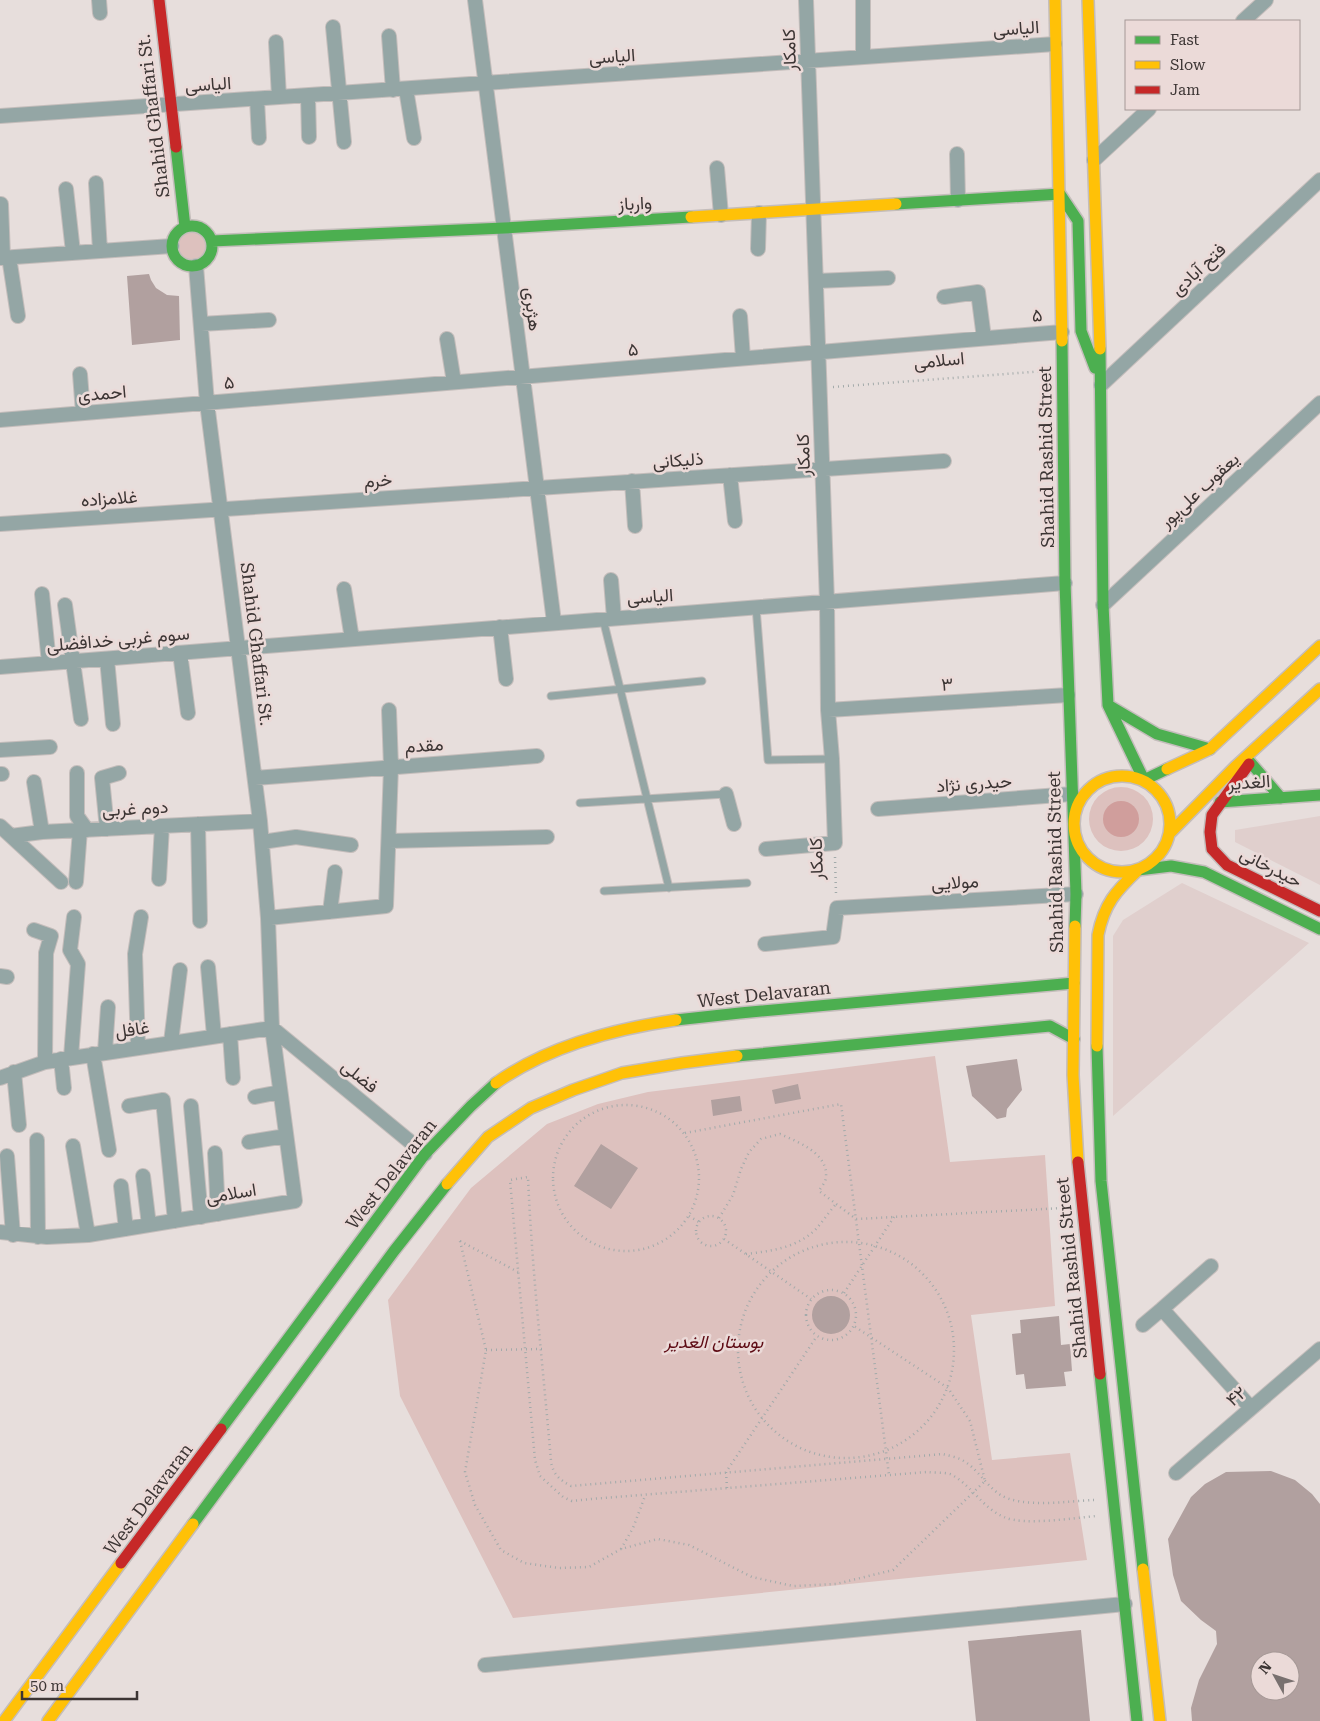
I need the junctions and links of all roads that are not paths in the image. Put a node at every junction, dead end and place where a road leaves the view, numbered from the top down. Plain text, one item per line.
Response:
1 (158, 0) edge
2 (475, 0) edge
3 (806, 0) edge
4 (863, 0) edge
5 (1055, 0) edge
6 (1088, 0) edge
7 (1266, 0) edge
8 (1244, 20) edge
9 (333, 27) dead end
10 (389, 36) dead end
11 (276, 42) dead end
12 (1055, 44) junction
13 (863, 57) junction
14 (808, 61) junction
15 (485, 83) junction
16 (400, 89) junction
17 (340, 93) junction
18 (308, 96) junction
19 (279, 97) junction
20 (256, 99) junction
21 (171, 105) junction
22 (1148, 110) edge
23 (0, 116) edge
24 (309, 137) dead end
25 (259, 138) dead end
26 (414, 138) dead end
27 (344, 142) dead end
28 (957, 154) dead end
29 (1094, 160) junction
30 (718, 168) dead end
31 (1320, 180) edge
32 (96, 183) dead end
33 (66, 189) dead end
34 (1060, 194) junction
35 (958, 200) junction
36 (1, 204) edge
37 (813, 209) junction
38 (758, 213) junction
39 (721, 215) junction
40 (185, 227) junction
41 (504, 228) junction
42 (212, 241) junction
43 (172, 246) junction
44 (758, 249) dead end
45 (100, 251) junction
46 (73, 252) junction
47 (4, 257) edge
48 (196, 266) junction
49 (888, 278) dead end
50 (816, 281) junction
51 (944, 297) dead end
52 (18, 316) dead end
53 (740, 316) dead end
54 (269, 320) dead end
55 (201, 324) junction
56 (1062, 332) junction
57 (984, 338) junction
58 (447, 339) dead end
59 (818, 352) junction
60 (743, 358) junction
61 (80, 374) dead end
62 (523, 376) junction
63 (454, 382) junction
64 (1101, 385) junction
65 (207, 403) junction
66 (1320, 403) edge
67 (83, 413) junction
68 (0, 420) edge
69 (944, 461) dead end
70 (822, 469) junction
71 (730, 475) junction
72 (632, 482) junction
73 (537, 488) junction
74 (221, 509) junction
75 (735, 520) dead end
76 (0, 524) edge
77 (635, 526) dead end
78 (611, 580) dead end
79 (1065, 584) junction
80 (344, 589) dead end
81 (42, 594) dead end
82 (827, 602) junction
83 (65, 605) dead end
84 (1103, 605) junction
85 (756, 607) junction
86 (608, 618) junction
87 (554, 622) junction
88 (500, 627) junction
89 (352, 639) junction
90 (1320, 646) edge
91 (238, 648) junction
92 (180, 653) junction
93 (107, 659) junction
94 (73, 661) junction
95 (49, 663) junction
96 (0, 667) edge
97 (506, 679) dead end
98 (702, 681) dead end
99 (620, 689) junction
100 (1320, 689) edge
101 (1068, 695) junction
102 (551, 696) dead end
103 (1108, 706) junction
104 (389, 710) dead end
105 (828, 710) junction
106 (188, 713) dead end
107 (81, 718) dead end
108 (113, 724) dead end
109 (1262, 742) junction
110 (50, 748) dead end
111 (1210, 749) junction
112 (0, 750) edge
113 (537, 756) dead end
114 (832, 759) junction
115 (1250, 762) junction
116 (391, 767) junction
117 (119, 772) dead end
118 (77, 773) dead end
119 (255, 778) junction
120 (1144, 780) junction
121 (34, 782) dead end
122 (726, 794) joint
123 (1072, 794) junction
124 (1320, 795) edge
125 (647, 798) junction
126 (1281, 798) junction
127 (1220, 802) junction
128 (580, 803) dead end
129 (878, 809) dead end
130 (260, 821) junction
131 (198, 824) junction
132 (734, 824) dead end
133 (0, 826) edge
134 (162, 826) junction
135 (1074, 827) junction
136 (107, 828) junction
137 (83, 830) junction
138 (42, 832) junction
139 (1170, 833) junction
140 (11, 836) junction
141 (547, 837) dead end
142 (389, 841) junction
143 (262, 842) junction
144 (351, 845) dead end
145 (766, 849) dead end
146 (1138, 870) junction
147 (335, 872) dead end
148 (159, 879) dead end
149 (62, 882) dead end
150 (76, 882) dead end
151 (747, 883) dead end
152 (669, 888) junction
153 (604, 892) dead end
154 (1076, 894) junction
155 (1320, 911) edge
156 (330, 912) junction
157 (74, 917) dead end
158 (140, 918) dead end
159 (268, 918) junction
160 (200, 921) dead end
161 (1320, 929) edge
162 (34, 930) dead end
163 (765, 944) dead end
164 (208, 967) dead end
165 (180, 970) dead end
166 (1074, 983) junction
167 (108, 1007) dead end
168 (272, 1028) junction
169 (230, 1034) junction
170 (214, 1036) junction
171 (1074, 1039) junction
172 (171, 1042) junction
173 (138, 1047) junction
174 (99, 1053) junction
175 (66, 1058) junction
176 (45, 1062) junction
177 (14, 1072) junction
178 (0, 1078) edge
179 (233, 1078) dead end
180 (64, 1088) dead end
181 (280, 1092) junction
182 (255, 1097) dead end
183 (129, 1106) dead end
184 (191, 1106) dead end
185 (19, 1125) dead end
186 (286, 1136) junction
187 (36, 1140) dead end
188 (249, 1142) dead end
189 (73, 1146) dead end
190 (109, 1150) dead end
191 (215, 1153) dead end
192 (425, 1154) junction
193 (7, 1156) dead end
194 (143, 1176) dead end
195 (121, 1186) dead end
196 (218, 1214) junction
197 (201, 1217) junction
198 (174, 1221) junction
199 (148, 1225) junction
200 (126, 1229) junction
201 (7, 1233) edge
202 (88, 1236) junction
203 (38, 1237) junction
204 (1211, 1266) dead end
205 (1162, 1308) junction
206 (1143, 1325) dead end
207 (1320, 1349) edge
208 (1251, 1408) junction
209 (1176, 1473) dead end
210 (1125, 1604) junction
211 (485, 1665) dead end
212 (4, 1721) edge
213 (48, 1721) edge
214 (1137, 1721) edge
215 (1160, 1721) edge

1 - 21 main road, Shahid Ghaffari St.
2 - 15 street, هژبری
3 - 14 street, کامکار
4 - 13 street
5 - 12 main road, Shahid Rashid Street
6 - 29 main road
7 - 8 street
9 - 17 street
10 - 16 street
11 - 19 street
12 - 13 street, الیاسی
12 - 34 main road, Shahid Rashid Street
13 - 14 street, الیاسی
14 - 15 street, الیاسی
14 - 37 street, کامکار
15 - 16 street, الیاسی
15 - 41 street, هژبری
16 - 17 street, الیاسی
16 - 26 street
17 - 18 street, الیاسی
17 - 27 street
18 - 19 street, الیاسی
18 - 24 street
19 - 20 street, الیاسی
20 - 21 street, الیاسی
20 - 25 street
21 - 23 street, الیاسی
21 - 40 main road, Shahid Ghaffari St.
22 - 29 street
28 - 35 street
29 - 64 main road
30 - 39 street
31 - 64 street, فتح آبادی
32 - 45 street
33 - 46 street
34 - 35 main road, وارباز
34 - 56 main road, Shahid Rashid Street
34 - 64 main road
35 - 37 main road, وارباز
36 - 47 street
37 - 38 main road, وارباز
37 - 50 street, کامکار
38 - 39 main road, وارباز
38 - 44 street
39 - 41 main road, وارباز
40 - 42 main road
40 - 43 main road
41 - 42 main road, وارباز
41 - 62 street, هژبری
42 - 48 main road
43 - 45 street
43 - 48 main road
45 - 46 street
46 - 47 street
47 - 52 street
48 - 55 street, Shahid Ghaffari St.
49 - 50 street
50 - 59 street, کامکار
51 - 57 street
53 - 60 street
54 - 55 street
55 - 65 street, Shahid Ghaffari St.
56 - 57 street, ۵
56 - 79 main road, Shahid Rashid Street
57 - 59 street, ۵
58 - 63 street
59 - 60 street, ۵
59 - 70 street, کامکار
60 - 62 street, ۵
61 - 67 street
62 - 63 street, ۵
62 - 73 street, هژبری
63 - 65 street, ۵
64 - 84 main road
65 - 67 street, احمدی
65 - 74 street, Shahid Ghaffari St.
66 - 84 street, یعقوب علی‌پور
67 - 68 street, احمدی
69 - 70 street, ذلیکانی
70 - 71 street, ذلیکانی
70 - 82 street, کامکار
71 - 72 street, ذلیکانی
71 - 75 street
72 - 73 street, ذلیکانی
72 - 77 street
73 - 74 street, خرم
73 - 87 street, هژبری
74 - 76 street, غلامزاده
74 - 91 street, Shahid Ghaffari St.
78 - 86 street
79 - 82 street, الیاسی
79 - 101 main road, Shahid Rashid Street
80 - 89 street
81 - 95 street
82 - 85 street, الیاسی
82 - 105 street, کامکار
83 - 94 street
84 - 103 main road
85 - 86 street, الیاسی
85 - 114 lane
86 - 87 street, الیاسی
86 - 99 lane
87 - 88 street, الیاسی
88 - 89 street, الیاسی
88 - 97 street
89 - 91 street, الیاسی
90 - 111 main road
91 - 92 street, سوم غربی خدافضلی
91 - 119 street, Shahid Ghaffari St.
92 - 93 street, سوم غربی خدافضلی
92 - 106 street
93 - 94 street, سوم غربی خدافضلی
93 - 108 street
94 - 95 street, سوم غربی خدافضلی
94 - 107 street
95 - 96 street, سوم غربی خدافضلی
98 - 99 lane
99 - 102 lane
99 - 125 lane
100 - 109 main road
101 - 105 street, ۳
101 - 123 main road, Shahid Rashid Street
103 - 111 main road
103 - 120 main road
104 - 116 street
105 - 114 street, کامکار
109 - 115 main road, حیدرخانی
109 - 139 main road
110 - 112 street
111 - 120 main road
113 - 116 street, مقدم
114 - 145 street, کامکار
115 - 126 main road, الغدیر
115 - 127 main road, حیدرخانی
116 - 119 street
116 - 142 street, مقدم
117 - 136 street
118 - 137 street
119 - 130 street, Shahid Ghaffari St.
120 - 135 main road
120 - 139 main road
121 - 138 street
122 - 125 lane
122 - 132 street
123 - 129 street, حیدری نژاد
123 - 135 main road, Shahid Rashid Street
124 - 126 main road, الغدیر
125 - 128 lane
125 - 152 lane
126 - 127 main road, الغدیر
127 - 155 main road, حیدرخانی
130 - 131 street, دوم غربی
130 - 143 street, Shahid Ghaffari St.
131 - 134 street, دوم غربی
131 - 160 street
133 - 140 street
134 - 136 street, دوم غربی
134 - 148 street
135 - 146 main road
135 - 154 main road, Shahid Rashid Street
136 - 137 street, دوم غربی
137 - 138 street, دوم غربی
137 - 150 street
138 - 140 street, دوم غربی
139 - 146 main road
140 - 149 street
141 - 142 street
142 - 156 street, مقدم
143 - 144 street
143 - 159 street, Shahid Ghaffari St.
146 - 161 main road, حیدرخانی
146 - 215 main road
147 - 156 street
151 - 152 lane
152 - 153 lane
154 - 163 street, مولایی
154 - 166 main road, Shahid Rashid Street
156 - 159 street
157 - 175 street
158 - 173 street
159 - 168 street, Shahid Ghaffari St.
162 - 176 street
164 - 170 street
165 - 172 street
166 - 171 main road, Shahid Rashid Street
166 - 192 main road, West Delavaran
167 - 174 street
168 - 169 street, غافل
168 - 181 street, اسلامی
168 - 192 street, فضلی
169 - 170 street, غافل
169 - 179 street
170 - 172 street, غافل
171 - 210 main road, Shahid Rashid Street
171 - 213 main road
172 - 173 street, غافل
173 - 174 street, غافل
174 - 175 street, غافل
174 - 190 street
175 - 176 street, غافل
175 - 180 street
176 - 177 street, غافل
177 - 178 street, غافل
177 - 185 street
181 - 182 street
181 - 186 street, اسلامی
183 - 198 street
184 - 197 street
186 - 188 street
186 - 196 street, اسلامی
187 - 203 street
189 - 202 street
191 - 196 street
192 - 212 main road, West Delavaran
193 - 201 street
194 - 199 street
195 - 200 street
196 - 197 street, اسلامی
197 - 198 street, اسلامی
198 - 199 street, اسلامی
199 - 200 street, اسلامی
200 - 202 street, اسلامی
201 - 203 street, اسلامی
202 - 203 street, اسلامی
204 - 205 street
205 - 206 street
205 - 208 street
207 - 208 street, ۴۲
208 - 209 street, ۴۲
210 - 211 street
210 - 214 main road, Shahid Rashid Street

